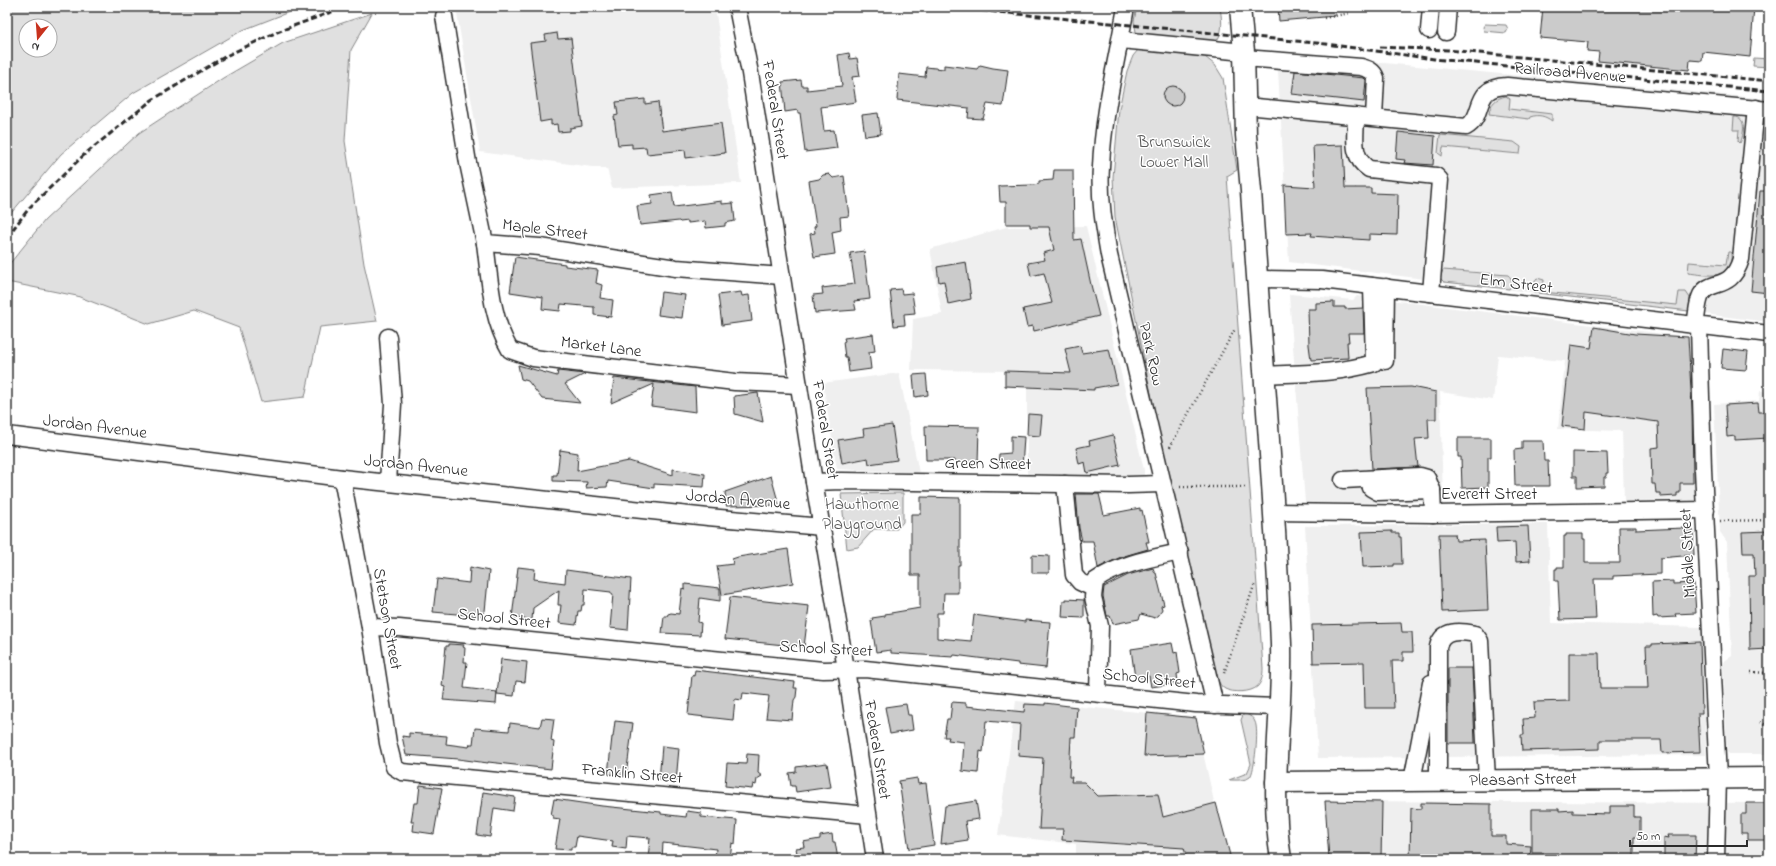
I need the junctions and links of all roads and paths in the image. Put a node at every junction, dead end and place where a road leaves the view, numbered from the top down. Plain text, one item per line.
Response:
1 (737, 7) edge
2 (1126, 7) edge
3 (1240, 7) edge
4 (1431, 7) edge
5 (1439, 7) edge
6 (1448, 7) edge
7 (1350, 14) dead end
8 (444, 16) dead end
9 (1324, 18) dead end
10 (1438, 31) junction
11 (1121, 40) junction
12 (1244, 55) junction
13 (1246, 106) junction
14 (1762, 109) edge
15 (1356, 116) junction
16 (1374, 117) junction
17 (485, 243) junction
18 (782, 276) junction
19 (1379, 286) junction
20 (1258, 287) junction
21 (1431, 293) junction
22 (1697, 326) junction
23 (1236, 330) dead end
24 (1769, 334) edge
25 (388, 337) dead end
26 (1385, 361) dead end
27 (1264, 374) junction
28 (799, 385) junction
29 (7, 435) edge
30 (1169, 449) dead end
31 (342, 478) junction
32 (1343, 480) dead end
33 (388, 482) junction
34 (814, 482) junction
35 (1065, 484) junction
36 (1162, 484) junction
37 (1178, 487) dead end
38 (1247, 487) dead end
39 (1706, 510) junction
40 (1273, 512) junction
41 (1433, 514) junction
42 (1769, 520) edge
43 (1717, 521) dead end
44 (822, 527) junction
45 (1180, 552) junction
46 (1255, 583) dead end
47 (1093, 588) junction
48 (370, 627) junction
49 (1438, 646) junction
50 (846, 669) junction
51 (1751, 672) dead end
52 (1769, 673) edge
53 (1222, 677) dead end
54 (1098, 692) junction
55 (1215, 705) junction
56 (1280, 707) junction
57 (1760, 722) dead end
58 (1769, 727) edge
59 (394, 767) joint
60 (1718, 778) junction
61 (1769, 778) edge
62 (1412, 781) junction
63 (1438, 781) junction
64 (1487, 781) junction
65 (1276, 782) junction
66 (868, 815) junction
67 (875, 859) edge
68 (1281, 859) edge
69 (1716, 859) edge

1 - 18 street, Federal Street
2 - 11 street, Park Row
3 - 12 main road
4 - 10 street
5 - 10 street
6 - 10 street
7 - 9 path
8 - 17 street, Maple Street
11 - 12 street
11 - 36 street, Park Row
12 - 13 main road
12 - 16 street
13 - 15 street, Railroad Avenue
13 - 20 main road
14 - 16 street, Railroad Avenue
14 - 22 street, Middle Street
15 - 16 street, Railroad Avenue
15 - 21 street
17 - 18 street, Maple Street
17 - 28 street, Market Lane
18 - 28 street, Federal Street
19 - 20 street, Elm Street
19 - 21 street, Elm Street
19 - 26 street
19 - 27 street
20 - 27 main road
21 - 22 street, Elm Street
22 - 24 street, Elm Street
22 - 39 street, Middle Street
23 - 30 path
25 - 33 street
27 - 40 main road
28 - 34 street, Federal Street
29 - 31 street, Jordan Avenue
31 - 33 street, Jordan Avenue
31 - 48 street, Stetson Street
32 - 41 street
33 - 44 street, Jordan Avenue
34 - 35 street, Green Street
34 - 44 street, Federal Street
35 - 36 street, Green Street
35 - 47 street
36 - 45 street, Park Row
37 - 38 path
39 - 41 street, Everett Street
39 - 60 street, Middle Street
40 - 41 street, Everett Street
40 - 56 main road
42 - 43 path
44 - 50 street, Federal Street
45 - 47 street
45 - 55 street, Park Row
46 - 53 path
47 - 54 street
48 - 50 street, School Street
48 - 59 street, Stetson Street
49 - 62 street
49 - 63 street
49 - 64 street
50 - 54 street, School Street
50 - 66 street, Federal Street
51 - 52 path
54 - 55 street, School Street
55 - 56 street, School Street
56 - 65 main road
57 - 58 path
59 - 66 street, Franklin Street
60 - 61 main road, Pleasant Street
60 - 64 main road, Pleasant Street
60 - 69 street, Middle Street
62 - 63 main road, Pleasant Street
62 - 65 main road, Pleasant Street
63 - 64 main road, Pleasant Street
65 - 68 main road
66 - 67 street, Federal Street

